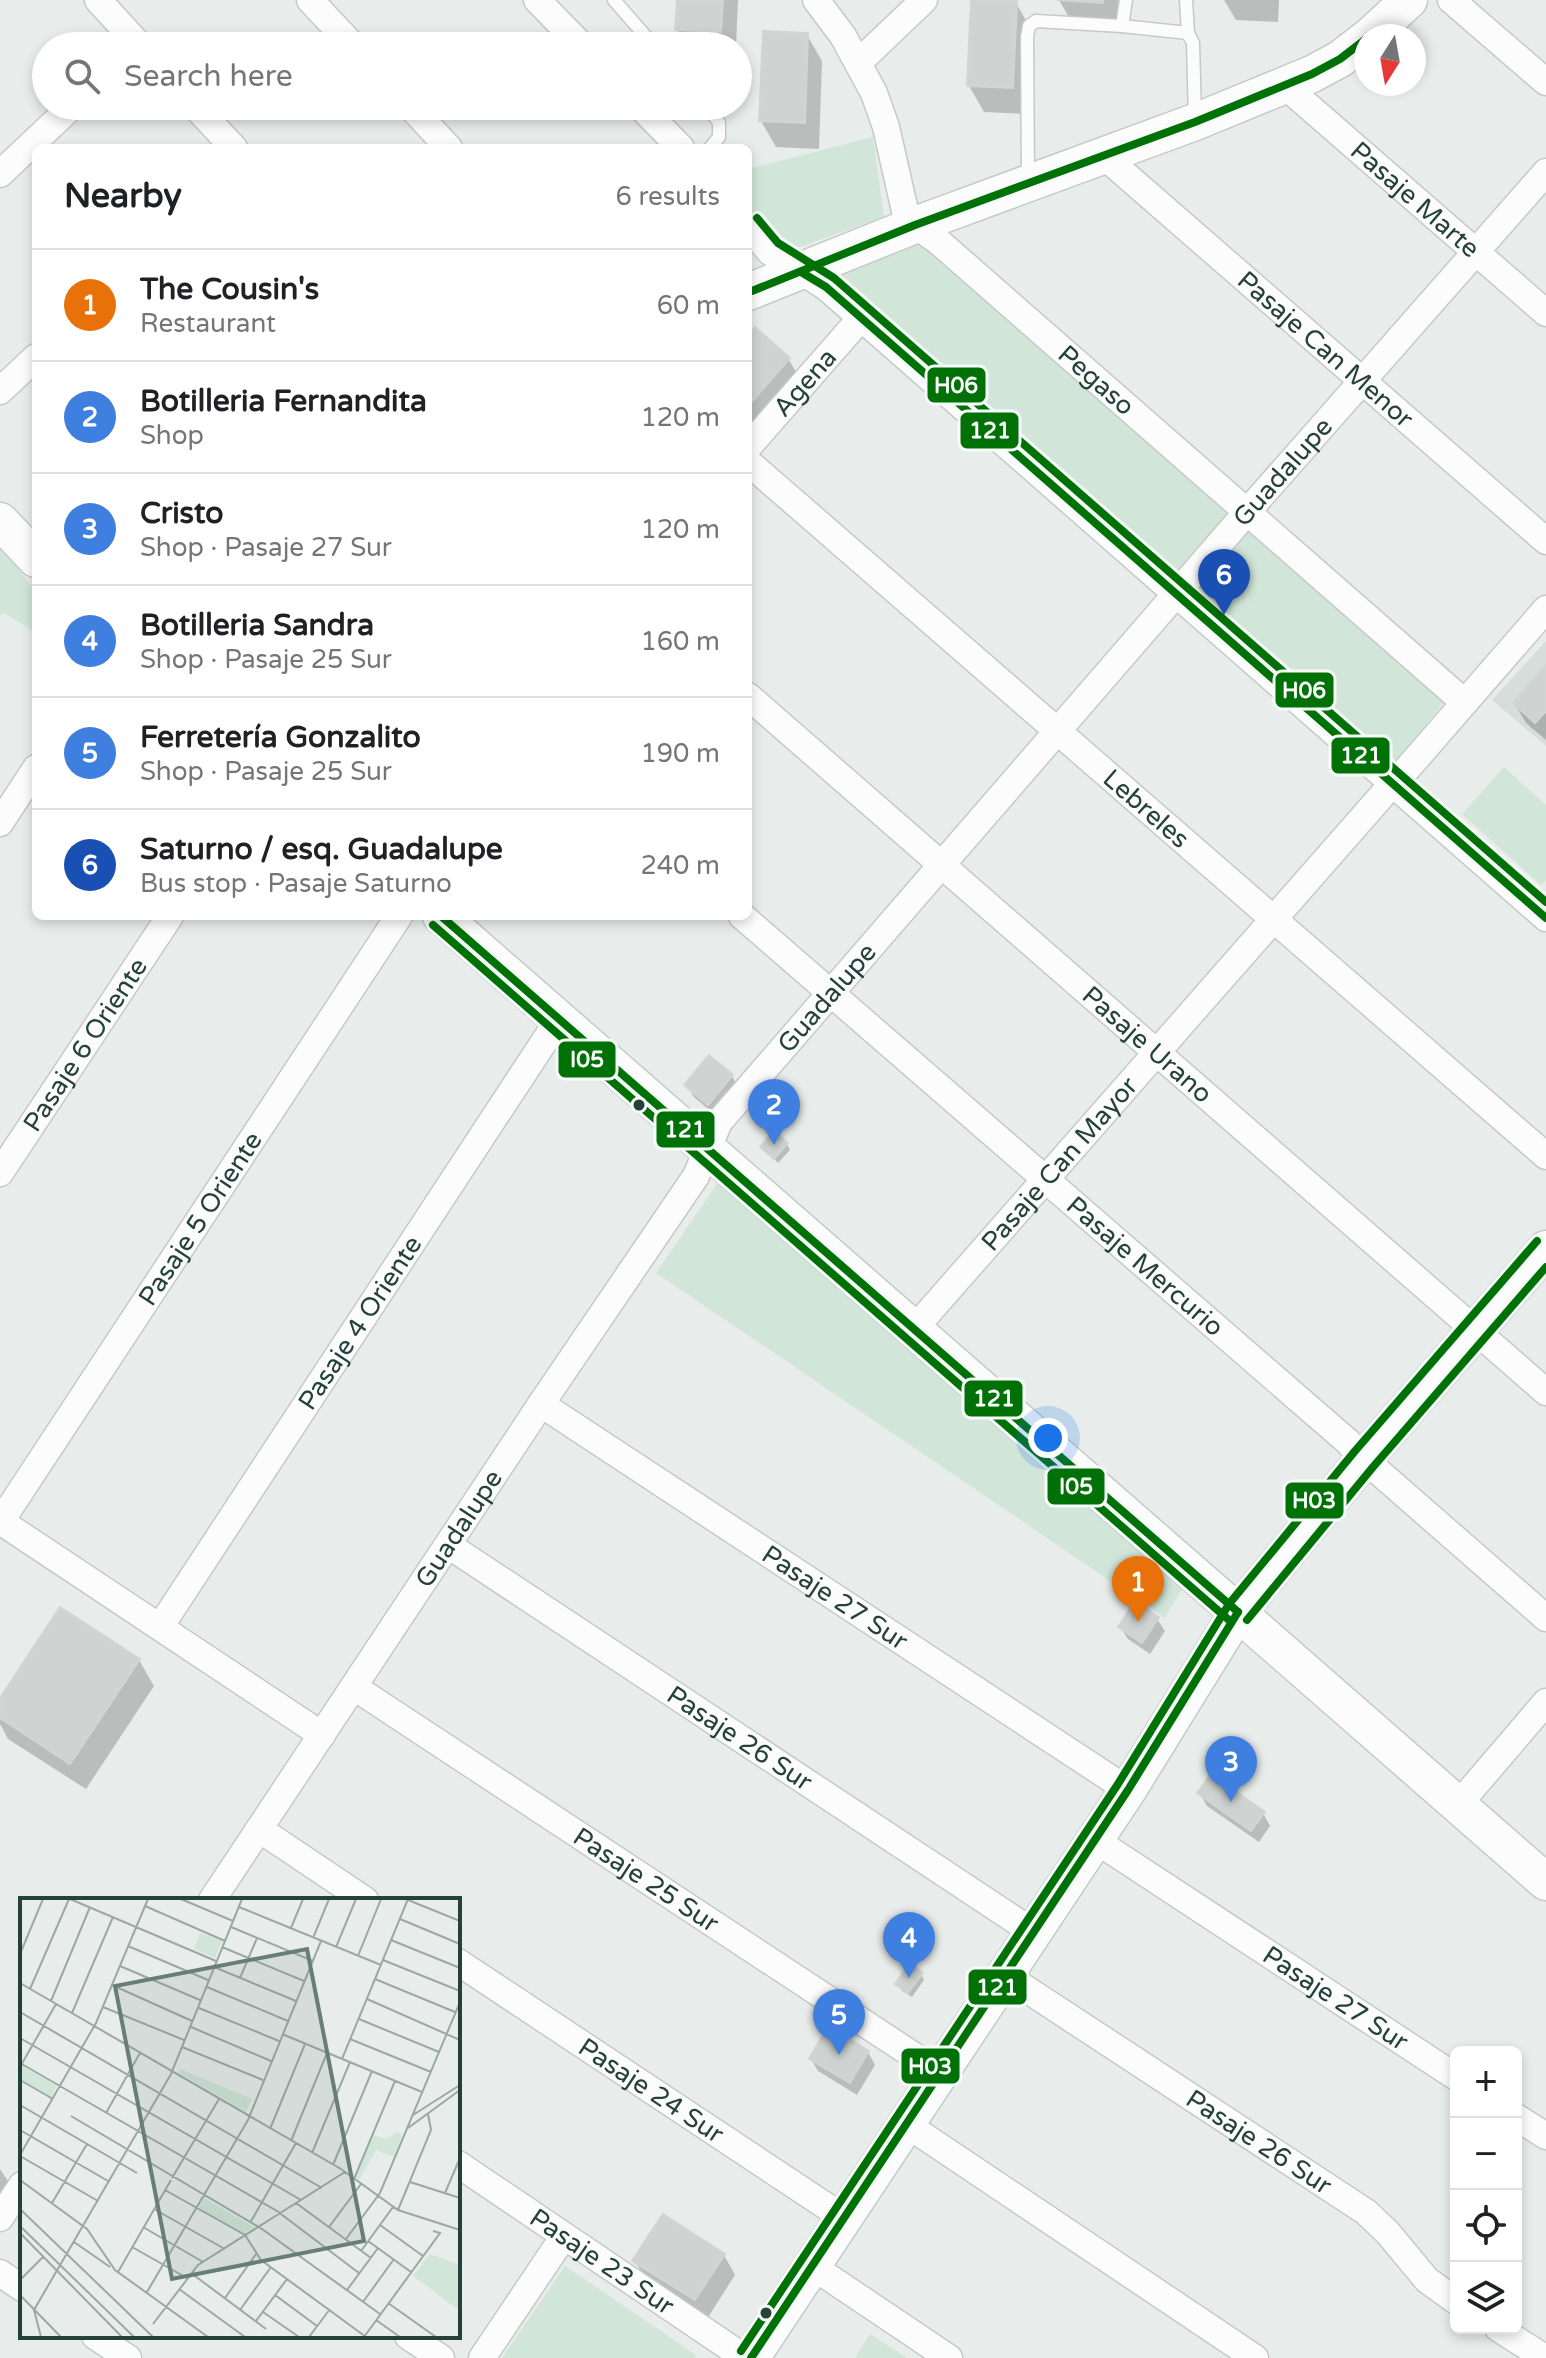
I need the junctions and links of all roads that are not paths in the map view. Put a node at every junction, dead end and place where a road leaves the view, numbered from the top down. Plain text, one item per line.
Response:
1 (98, 0) edge
2 (310, 0) edge
3 (537, 0) edge
4 (614, 0) edge
5 (816, 0) edge
6 (924, 0) edge
7 (1126, 0) edge
8 (1186, 0) edge
9 (1451, 0) edge
10 (1385, 18) edge
11 (1122, 26) junction
12 (126, 32) edge
13 (340, 32) edge
14 (568, 32) edge
15 (642, 32) edge
16 (1188, 33) junction
17 (859, 62) junction
18 (1546, 82) edge
19 (1284, 85) junction
20 (57, 120) edge
21 (208, 120) edge
22 (423, 120) edge
23 (654, 120) edge
24 (718, 120) edge
25 (1195, 122) junction
26 (230, 144) edge
27 (445, 144) edge
28 (677, 144) edge
29 (713, 144) edge
30 (1104, 156) junction
31 (1546, 172) edge
32 (0, 174) edge
33 (1028, 185) junction
34 (915, 225) junction
35 (752, 231) edge
36 (1476, 252) junction
37 (801, 272) junction
38 (752, 290) edge
39 (1546, 313) edge
40 (861, 318) junction
41 (32, 361) edge
42 (1362, 381) junction
43 (0, 391) edge
44 (752, 442) edge
45 (752, 465) edge
46 (1247, 512) junction
47 (0, 521) edge
48 (1546, 541) edge
49 (32, 555) edge
50 (1177, 594) junction
51 (1546, 609) edge
52 (752, 699) edge
53 (1464, 702) junction
54 (1057, 732) junction
55 (32, 774) edge
56 (1400, 776) junction
57 (0, 823) edge
58 (942, 865) junction
59 (1546, 918) edge
60 (167, 920) edge
61 (396, 920) edge
62 (446, 920) edge
63 (747, 920) edge
64 (1273, 920) junction
65 (830, 993) junction
66 (559, 1019) junction
67 (1157, 1052) junction
68 (708, 1148) junction
69 (1546, 1156) edge
70 (0, 1173) edge
71 (1044, 1180) junction
72 (1546, 1249) edge
73 (914, 1329) junction
74 (1476, 1330) junction
75 (1546, 1392) edge
76 (541, 1404) junction
77 (1364, 1459) junction
78 (0, 1521) edge
79 (448, 1545) junction
80 (1238, 1612) junction
81 (1546, 1618) edge
82 (160, 1627) junction
83 (354, 1687) junction
84 (1546, 1702) edge
85 (322, 1735) junction
86 (1128, 1790) junction
87 (1458, 1805) junction
88 (259, 1829) junction
89 (1095, 1840) junction
90 (1546, 1882) edge
91 (213, 1898) edge
92 (362, 1898) edge
93 (1033, 1932) junction
94 (460, 1963) edge
95 (1005, 1975) junction
96 (940, 2073) junction
97 (1450, 2073) edge
98 (1518, 2118) edge
99 (906, 2124) junction
100 (1546, 2136) edge
101 (460, 2165) edge
102 (20, 2188) edge
103 (0, 2218) edge
104 (844, 2218) junction
105 (564, 2236) junction
106 (812, 2266) junction
107 (0, 2273) edge
108 (20, 2287) edge
109 (1450, 2297) edge
110 (1507, 2334) edge
111 (98, 2338) edge
112 (411, 2338) edge
113 (128, 2358) edge
114 (441, 2358) edge
115 (482, 2358) edge
116 (748, 2358) edge
117 (949, 2358) edge
118 (1255, 2358) edge
119 (1545, 2358) edge

1 - 12 street
2 - 13 street
3 - 14 street
4 - 15 lane
5 - 17 street, Pegaso
6 - 17 street
7 - 11 lane
8 - 16 lane
9 - 18 street
10 - 19 street
11 - 16 lane
11 - 33 lane
16 - 25 lane
17 - 34 street, Pegaso
19 - 25 street
19 - 36 street, Pasaje Marte
20 - 32 street
21 - 26 street
22 - 27 street
23 - 28 street
24 - 29 lane
25 - 30 street
30 - 33 street
30 - 42 street, Pasaje Can Menor
31 - 36 street, Guadalupe
33 - 34 street
34 - 37 street
34 - 46 street, Pegaso
35 - 37 street
36 - 39 street, Pasaje Marte
36 - 42 street, Guadalupe
37 - 38 street
37 - 40 street
40 - 44 street, Agena
40 - 50 street
41 - 43 street
42 - 46 street, Guadalupe
42 - 48 street, Pasaje Can Menor
45 - 54 street, Lebreles
46 - 50 street, Guadalupe
46 - 53 street, Pegaso
47 - 49 street
50 - 54 street, Guadalupe
50 - 56 street
51 - 53 street, Pasaje Can Mayor
52 - 58 street, Pasaje Urano
53 - 56 street, Pasaje Can Mayor
54 - 58 street, Guadalupe
54 - 64 street, Lebreles
55 - 57 street
56 - 59 street
56 - 64 street, Pasaje Can Mayor
58 - 65 street, Guadalupe
58 - 67 street, Pasaje Urano
60 - 70 street, Pasaje 6 Oriente
61 - 78 street, Pasaje 5 Oriente
62 - 66 street
63 - 65 street, Pasaje Mercurio
64 - 67 street, Pasaje Can Mayor
64 - 69 street, Lebreles
65 - 68 street, Guadalupe
65 - 71 street, Pasaje Mercurio
66 - 68 street
66 - 82 street, Pasaje 4 Oriente
67 - 71 street, Pasaje Can Mayor
67 - 74 street, Pasaje Urano
68 - 73 street
68 - 76 street, Guadalupe
71 - 73 street, Pasaje Can Mayor
71 - 77 street, Pasaje Mercurio
72 - 74 street
73 - 80 street
74 - 75 street, Pasaje Urano
74 - 77 street
76 - 79 street, Guadalupe
76 - 86 street, Pasaje 27 Sur
77 - 80 street
77 - 81 street, Pasaje Mercurio
78 - 82 street
79 - 83 street, Guadalupe
79 - 93 street, Pasaje 26 Sur
80 - 86 street
80 - 87 street
82 - 85 street
83 - 85 street, Guadalupe
83 - 96 street, Pasaje 25 Sur
84 - 87 street
85 - 88 street, Guadalupe
86 - 89 street
87 - 90 street
88 - 91 street, Guadalupe
88 - 92 street
89 - 93 street
89 - 97 street, Pasaje 27 Sur
93 - 95 street
94 - 104 street, Pasaje 24 Sur
95 - 96 street
95 - 109 street, Pasaje 26 Sur
96 - 99 street
98 - 100 street
99 - 104 street
99 - 118 street
101 - 105 street, Pasaje 23 Sur
102 - 103 street
104 - 106 street
105 - 115 street
105 - 116 street, Pasaje 23 Sur
106 - 116 street
106 - 117 street
107 - 108 street
110 - 119 street
111 - 113 street
112 - 114 street

